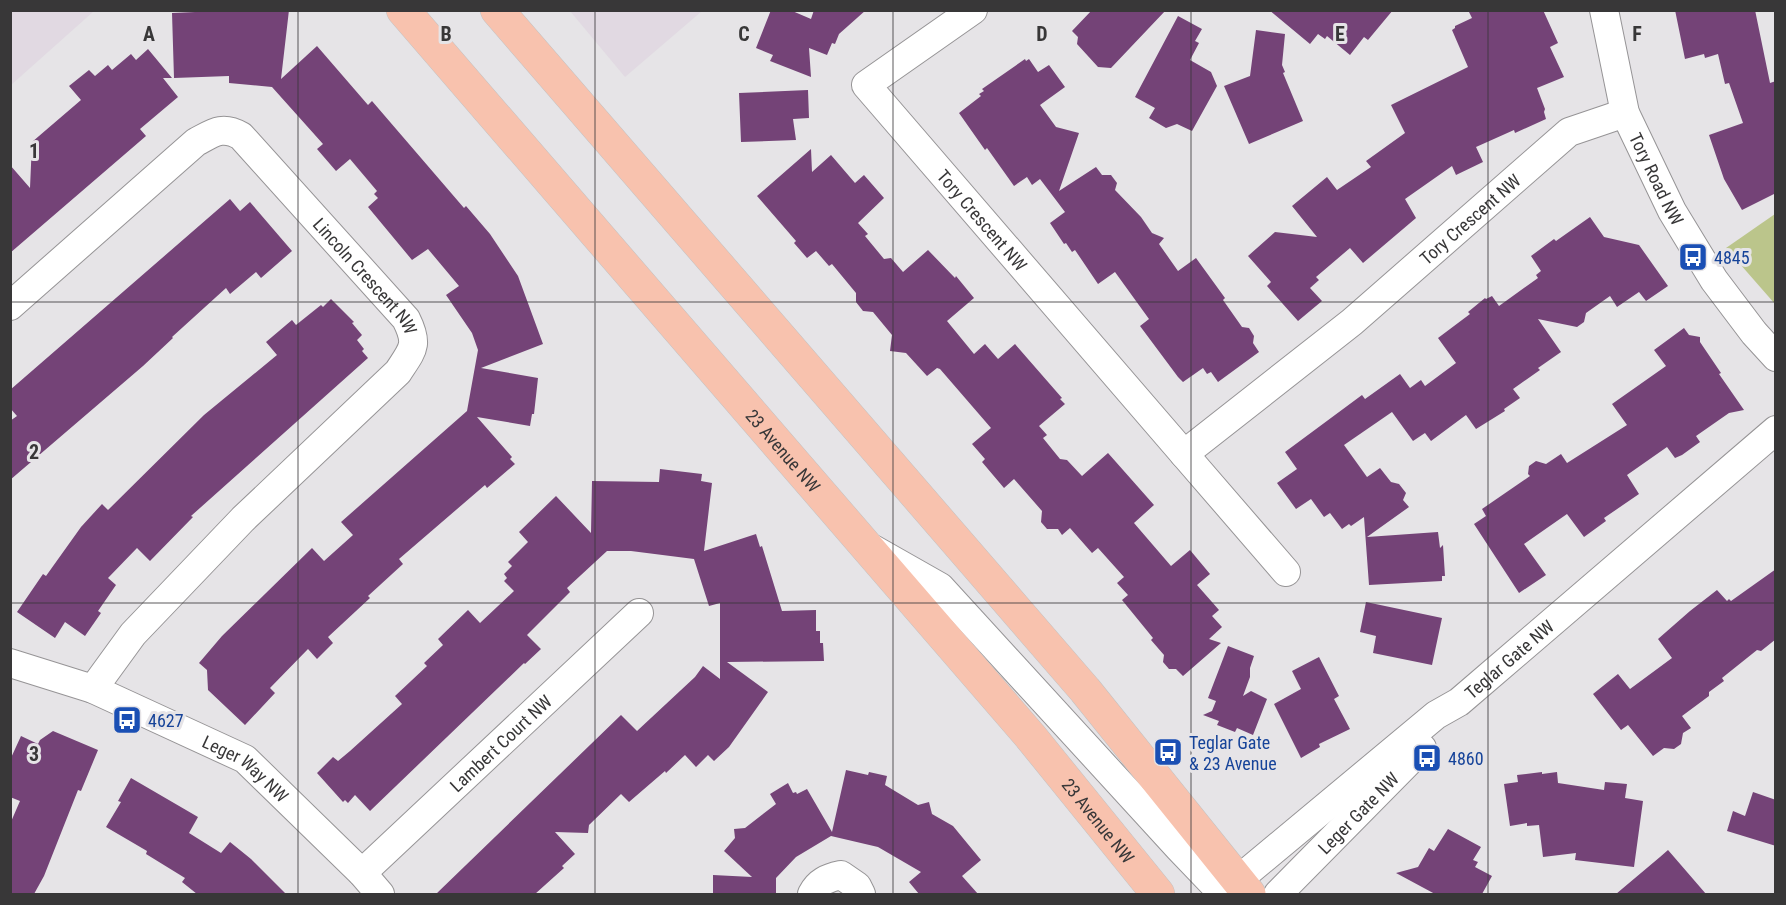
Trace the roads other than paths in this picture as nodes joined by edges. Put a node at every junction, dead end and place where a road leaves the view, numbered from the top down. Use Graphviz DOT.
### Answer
graph roads {
  1 [pos="403,10"];
  2 [pos="497,10"];
  3 [pos="973,10"];
  4 [pos="1604,10"];
  5 [pos="1625,113"];
  6 [pos="10,306"];
  7 [pos="1776,357"];
  8 [pos="1776,430"];
  9 [pos="1184,454"];
  10 [pos="868,547"];
  11 [pos="1286,572"];
  12 [pos="639,613"];
  13 [pos="10,663"];
  14 [pos="93,689"];
  15 [pos="1459,702"];
  16 [pos="371,884"];
  17 [pos="1230,891"];
  18 [pos="812,894"];
  19 [pos="861,894"];
  20 [pos="1158,894"];
  21 [pos="1278,894"];
  1 -- 10 [label="main road, 23 Avenue NW"];
  2 -- 17 [label="main road"];
  3 -- 9 [label="street, Tory Crescent NW"];
  4 -- 5 [label="street, Tory Road NW"];
  5 -- 7 [label="street, Tory Road NW"];
  5 -- 9 [label="street, Tory Crescent NW"];
  6 -- 14 [label="street, Lincoln Crescent NW"];
  8 -- 15 [label="street, Teglar Gate NW"];
  9 -- 11 [label="street, Tory Crescent NW"];
  10 -- 17 [label="street"];
  10 -- 20 [label="main road, 23 Avenue NW"];
  12 -- 16 [label="street, Lambert Court NW"];
  13 -- 14 [label="street, Leger Way NW"];
  14 -- 16 [label="street, Leger Way NW"];
  15 -- 17 [label="street, Teglar Gate NW"];
  15 -- 21 [label="street, Leger Gate NW"];
  18 -- 19 [label="street"];
}
